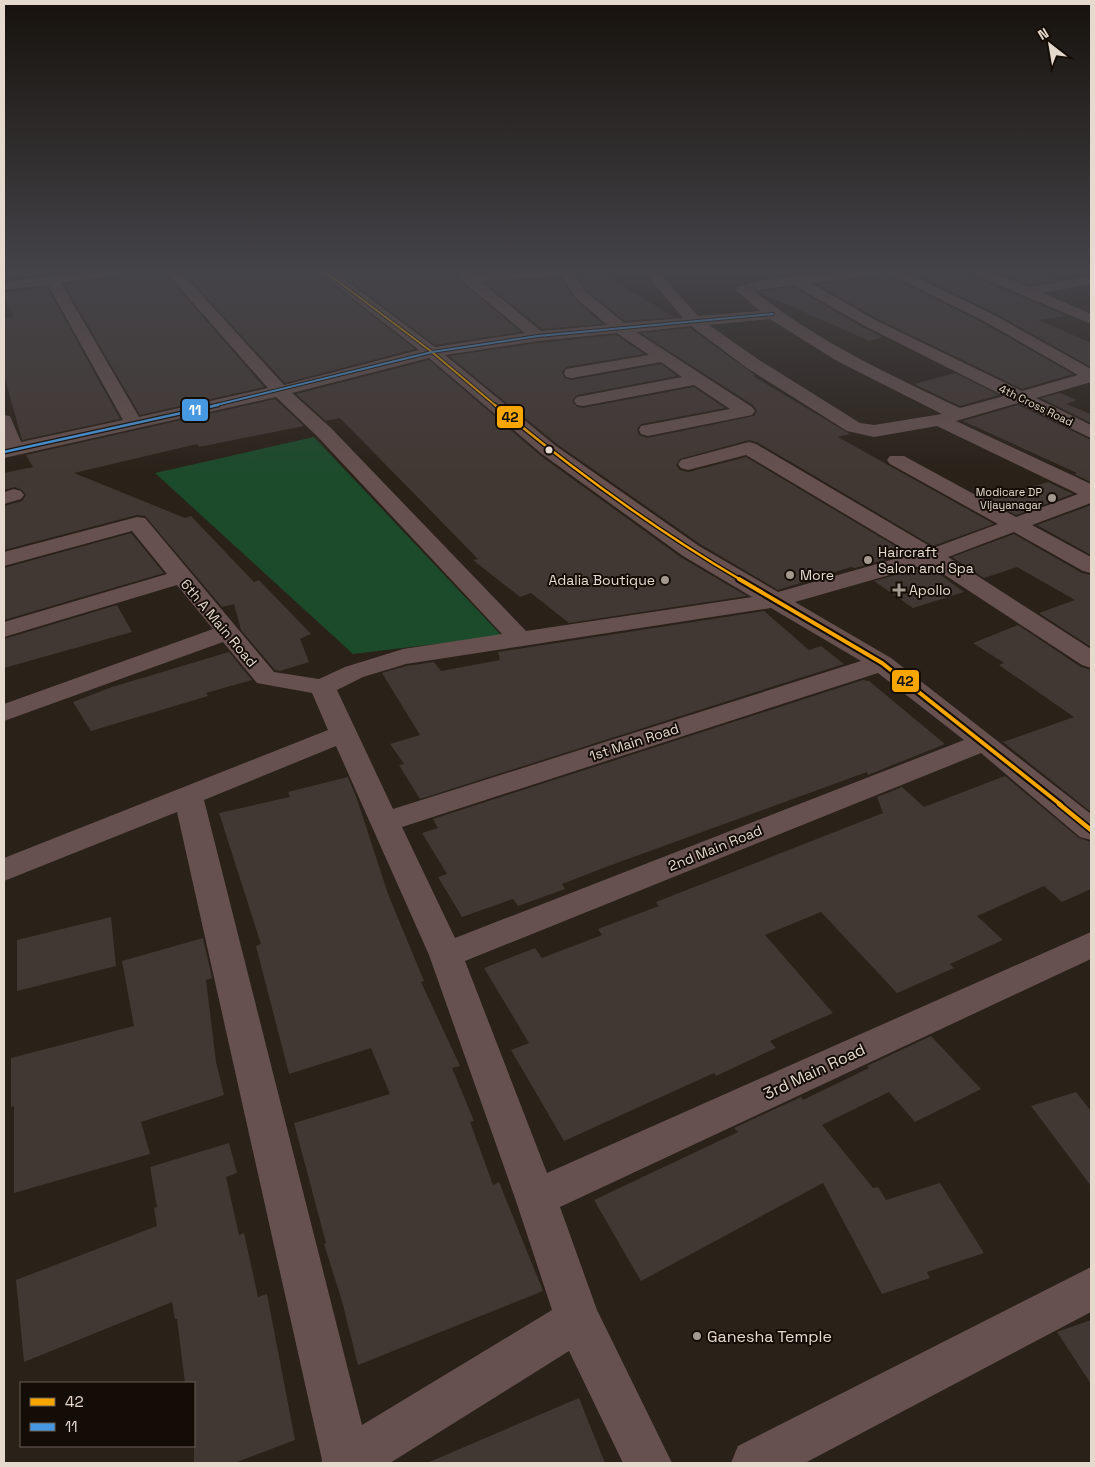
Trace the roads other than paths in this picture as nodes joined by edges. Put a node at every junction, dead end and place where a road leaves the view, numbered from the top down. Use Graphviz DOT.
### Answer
graph roads {
  1 [pos="86,338"];
  2 [pos="233,338"];
  3 [pos="414,338"];
  4 [pos="522,338"];
  5 [pos="636,338"];
  6 [pos="718,338"];
  7 [pos="812,338"];
  8 [pos="900,338"];
  9 [pos="1024,338"];
  10 [pos="432,352"];
  11 [pos="664,357"];
  12 [pos="572,373"];
  13 [pos="1091,377"];
  14 [pos="697,380"];
  15 [pos="280,391"];
  16 [pos="1018,396"];
  17 [pos="583,401"];
  18 [pos="948,417"];
  19 [pos="4,420"];
  20 [pos="134,423"];
  21 [pos="648,430"];
  22 [pos="1091,432"];
  23 [pos="9,450"];
  24 [pos="897,460"];
  25 [pos="688,464"];
  26 [pos="1091,492"];
  27 [pos="1091,496"];
  28 [pos="1016,525"];
  29 [pos="931,556"];
  30 [pos="4,559"];
  31 [pos="1091,566"];
  32 [pos="180,576"];
  33 [pos="777,600"];
  34 [pos="4,630"];
  35 [pos="229,632"];
  36 [pos="520,639"];
  37 [pos="1091,660"];
  38 [pos="882,663"];
  39 [pos="322,687"];
  40 [pos="4,713"];
  41 [pos="344,734"];
  42 [pos="984,742"];
  43 [pos="188,796"];
  44 [pos="386,822"];
  45 [pos="1091,830"];
  46 [pos="4,870"];
  47 [pos="1091,945"];
  48 [pos="446,955"];
  49 [pos="536,1198"];
  50 [pos="1091,1288"];
  51 [pos="578,1320"];
  52 [pos="346,1463"];
  53 [pos="648,1463"];
  54 [pos="754,1463"];
  1 -- 20 [label="street"];
  2 -- 15 [label="street"];
  3 -- 10 [label="street"];
  4 -- 10 [label="street"];
  5 -- 11 [label="street"];
  6 -- 18 [label="street"];
  7 -- 18 [label="street"];
  8 -- 16 [label="street, 4th Cross Road"];
  9 -- 13 [label="street"];
  10 -- 15 [label="street"];
  10 -- 33 [label="street"];
  11 -- 12 [label="street"];
  11 -- 14 [label="street"];
  13 -- 16 [label="street"];
  14 -- 17 [label="street"];
  14 -- 21 [label="street"];
  15 -- 20 [label="street"];
  15 -- 36 [label="street"];
  16 -- 18 [label="street"];
  16 -- 22 [label="street, 4th Cross Road"];
  18 -- 26 [label="street"];
  19 -- 23 [label="street"];
  20 -- 23 [label="street"];
  24 -- 28 [label="street"];
  25 -- 29 [label="street"];
  27 -- 28 [label="street"];
  28 -- 29 [label="street"];
  28 -- 31 [label="street"];
  29 -- 33 [label="street"];
  29 -- 37 [label="street"];
  30 -- 32 [label="street, 6th A Main Road"];
  32 -- 34 [label="street"];
  32 -- 35 [label="street, 6th A Main Road"];
  33 -- 36 [label="street"];
  33 -- 38 [label="street"];
  35 -- 39 [label="street, 6th A Main Road"];
  35 -- 40 [label="street"];
  36 -- 39 [label="street"];
  38 -- 42 [label="street"];
  38 -- 44 [label="street, 1st Main Road"];
  39 -- 41 [label="street"];
  41 -- 43 [label="street"];
  41 -- 44 [label="street"];
  42 -- 45 [label="street"];
  42 -- 48 [label="street, 2nd Main Road"];
  43 -- 46 [label="street"];
  43 -- 52 [label="street"];
  44 -- 48 [label="street"];
  47 -- 49 [label="street, 3rd Main Road"];
  48 -- 49 [label="street"];
  49 -- 51 [label="street"];
  50 -- 54 [label="street"];
  51 -- 52 [label="street"];
  51 -- 53 [label="street"];
}
